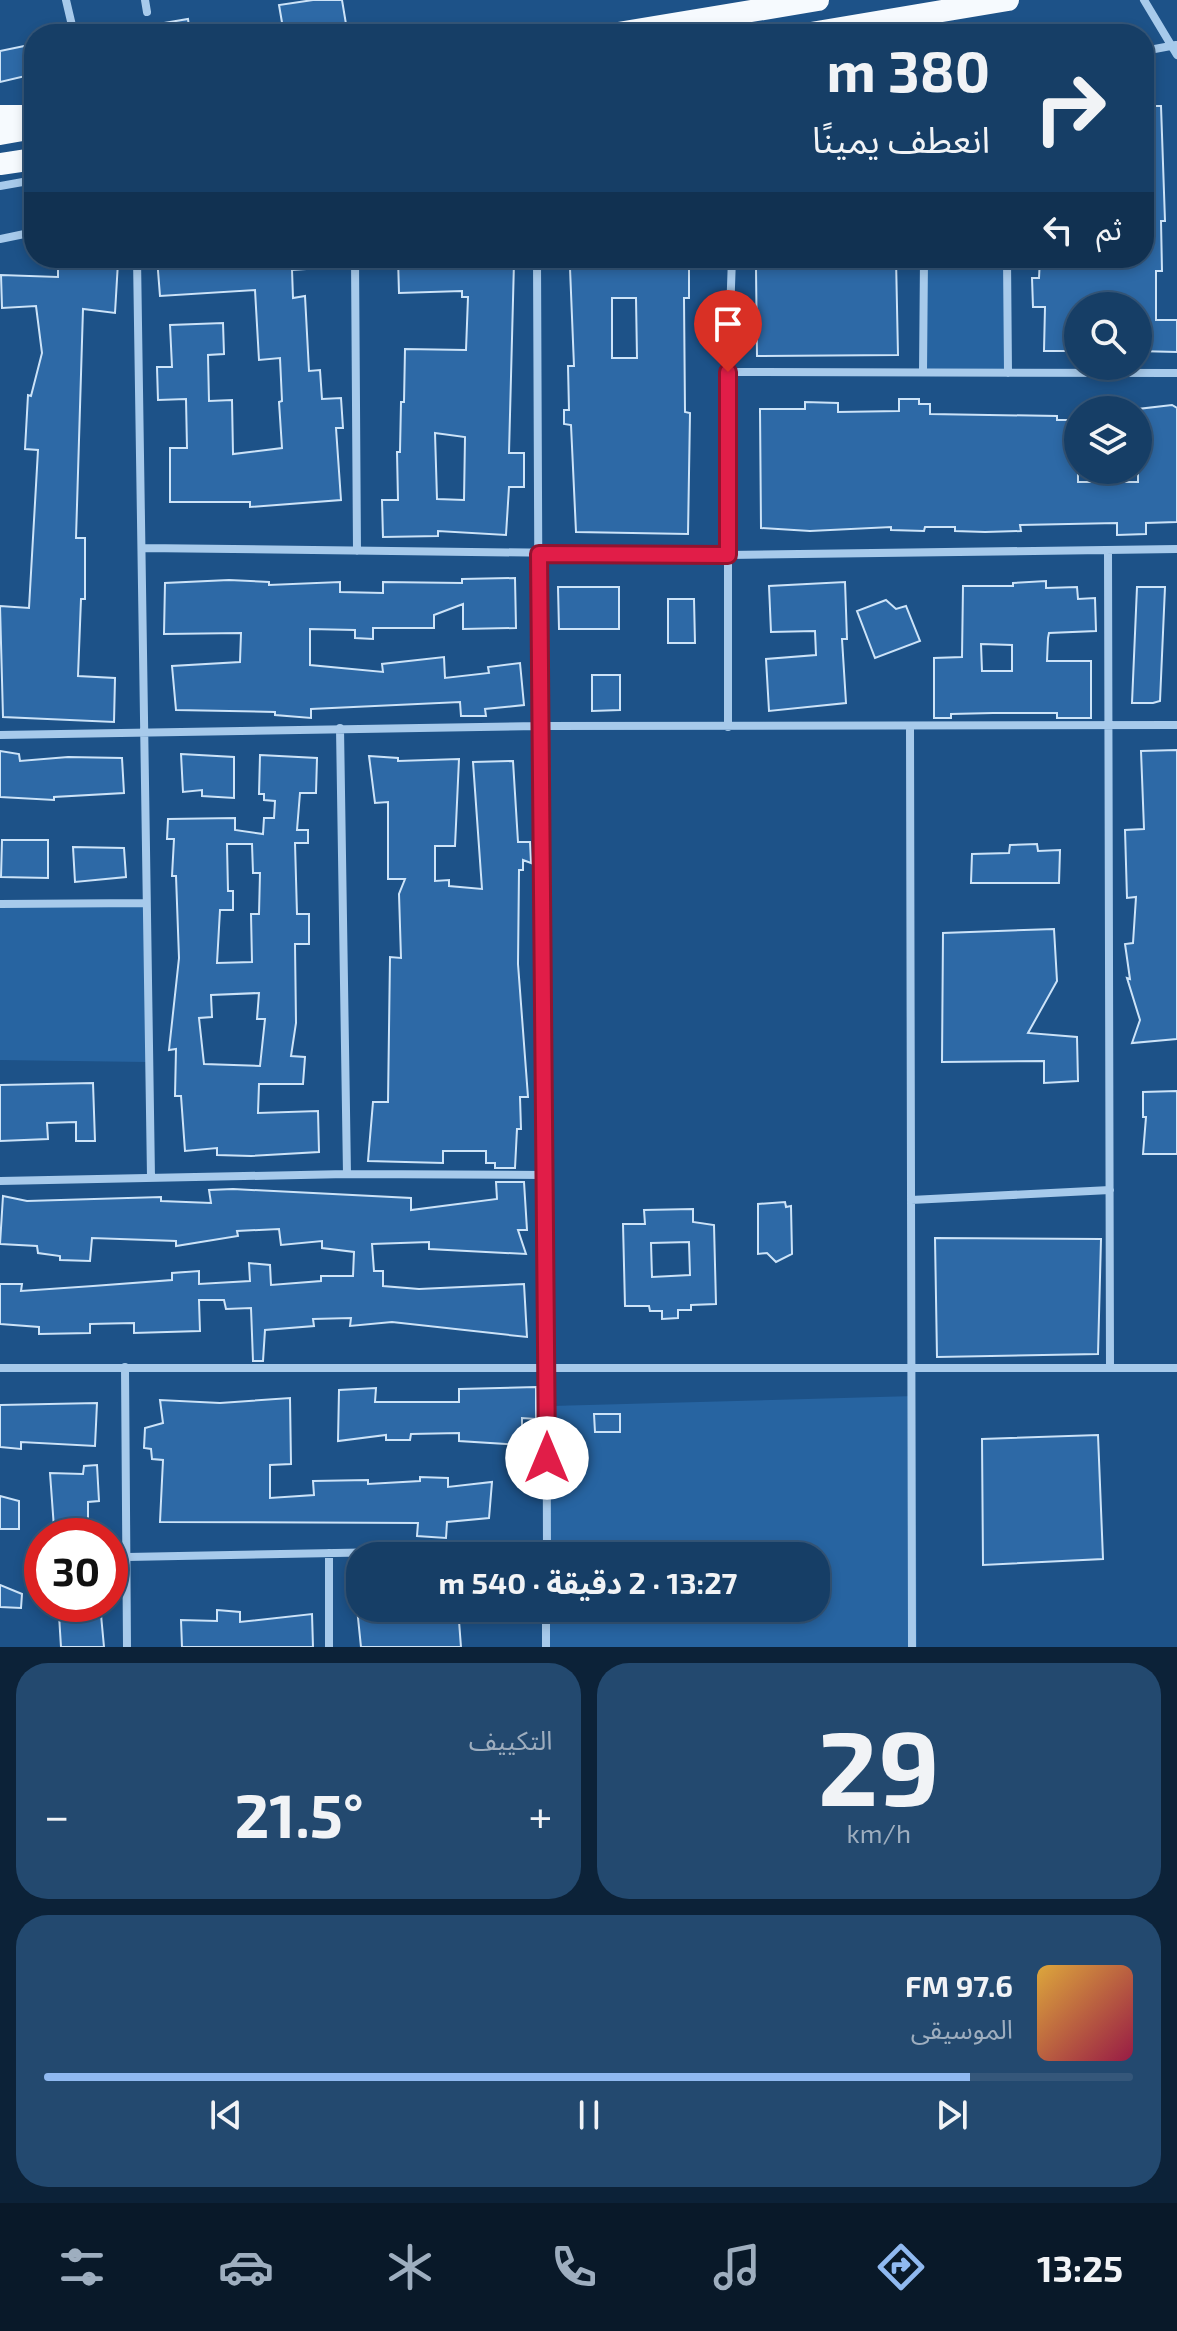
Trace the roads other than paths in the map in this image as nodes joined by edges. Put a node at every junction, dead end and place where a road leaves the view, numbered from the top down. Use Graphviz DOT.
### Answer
graph roads {
  1 [pos="66,0"];
  2 [pos="145,0"];
  3 [pos="818,0"];
  4 [pos="1008,0"];
  5 [pos="1144,0"];
  6 [pos="147,12"];
  7 [pos="72,24"];
  8 [pos="673,24"];
  9 [pos="884,24"];
  10 [pos="1174,46"];
  11 [pos="1154,49"];
  12 [pos="1177,55"];
  13 [pos="0,116"];
  14 [pos="24,116"];
  15 [pos="24,130"];
  16 [pos="0,134"];
  17 [pos="24,160"];
  18 [pos="0,164"];
  19 [pos="24,182"];
  20 [pos="0,186"];
  21 [pos="24,234"];
  22 [pos="0,239"];
  23 [pos="137,268"];
  24 [pos="355,268"];
  25 [pos="537,268"];
  26 [pos="732,268"];
  27 [pos="924,268"];
  28 [pos="1007,268"];
  29 [pos="728,372"];
  30 [pos="923,372"];
  31 [pos="1008,373"];
  32 [pos="1177,373"];
  33 [pos="142,548"];
  34 [pos="1177,549"];
  35 [pos="357,551"];
  36 [pos="1108,552"];
  37 [pos="539,554"];
  38 [pos="728,555"];
  39 [pos="1177,725"];
  40 [pos="539,726"];
  41 [pos="1108,726"];
  42 [pos="728,727"];
  43 [pos="340,728"];
  44 [pos="910,728"];
  45 [pos="142,730"];
  46 [pos="0,735"];
  47 [pos="146,903"];
  48 [pos="0,904"];
  49 [pos="347,1174"];
  50 [pos="546,1175"];
  51 [pos="151,1177"];
  52 [pos="0,1181"];
  53 [pos="1110,1190"];
  54 [pos="911,1200"];
  55 [pos="125,1367"];
  56 [pos="547,1367"];
  57 [pos="0,1368"];
  58 [pos="1110,1368"];
  59 [pos="1177,1368"];
  60 [pos="911,1370"];
  61 [pos="127,1518"];
  62 [pos="547,1542"];
  63 [pos="329,1553"];
  64 [pos="346,1553"];
  65 [pos="128,1557"];
  66 [pos="127,1622"];
  67 [pos="546,1622"];
  68 [pos="127,1647"];
  69 [pos="329,1647"];
  70 [pos="546,1647"];
  71 [pos="912,1647"];
  1 -- 7 [label="street"];
  2 -- 6 [label="street"];
  3 -- 8 [label="highway"];
  4 -- 9 [label="highway"];
  5 -- 10 [label="street"];
  10 -- 11 [label="street"];
  10 -- 12 [label="street"];
  13 -- 14 [label="highway"];
  15 -- 16 [label="highway"];
  17 -- 18 [label="highway"];
  19 -- 20 [label="street"];
  21 -- 22 [label="street"];
  23 -- 33 [label="street"];
  24 -- 35 [label="street"];
  25 -- 37 [label="street"];
  26 -- 29 [label="street"];
  27 -- 30 [label="street"];
  28 -- 31 [label="street"];
  29 -- 30 [label="street"];
  29 -- 38 [label="street"];
  30 -- 31 [label="street"];
  31 -- 32 [label="street"];
  33 -- 35 [label="street"];
  33 -- 45 [label="street"];
  34 -- 36 [label="street"];
  35 -- 37 [label="street"];
  36 -- 38 [label="street"];
  36 -- 41 [label="street"];
  37 -- 38 [label="street"];
  37 -- 40 [label="street"];
  38 -- 42 [label="street"];
  39 -- 41 [label="street"];
  40 -- 42 [label="street"];
  40 -- 43 [label="street"];
  40 -- 50 [label="street"];
  41 -- 44 [label="street"];
  41 -- 53 [label="street"];
  42 -- 44 [label="street"];
  43 -- 45 [label="street"];
  43 -- 49 [label="street"];
  44 -- 54 [label="street"];
  45 -- 46 [label="street"];
  45 -- 47 [label="street"];
  47 -- 48 [label="street"];
  47 -- 51 [label="street"];
  49 -- 50 [label="street"];
  49 -- 51 [label="street"];
  50 -- 56 [label="street"];
  51 -- 52 [label="street"];
  53 -- 54 [label="street"];
  53 -- 58 [label="street"];
  54 -- 60 [label="street"];
  55 -- 56 [label="street"];
  55 -- 57 [label="street"];
  55 -- 61 [label="street"];
  56 -- 60 [label="street"];
  56 -- 62 [label="street"];
  58 -- 59 [label="street"];
  58 -- 60 [label="street"];
  60 -- 71 [label="street"];
  63 -- 64 [label="street"];
  63 -- 65 [label="street"];
  63 -- 69 [label="street"];
  66 -- 68 [label="street"];
  67 -- 70 [label="street"];
}
